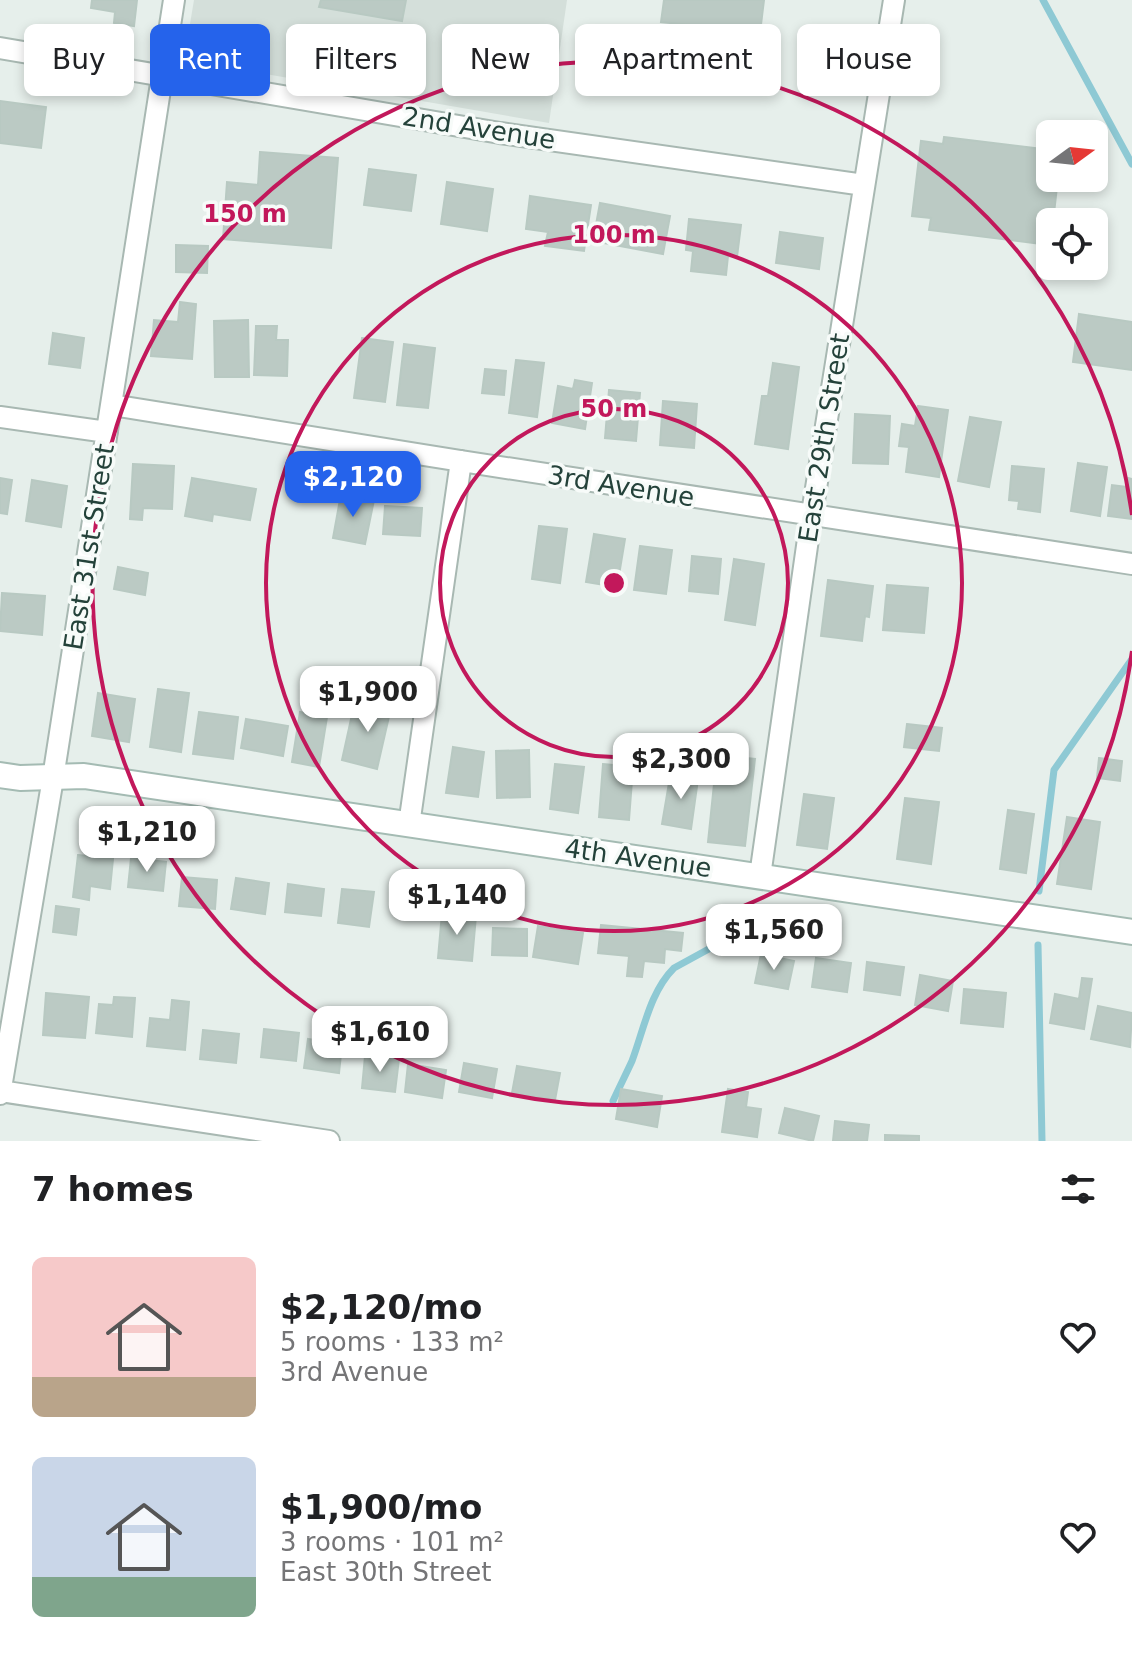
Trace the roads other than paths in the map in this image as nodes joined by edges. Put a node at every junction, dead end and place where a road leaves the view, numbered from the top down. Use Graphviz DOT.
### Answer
graph roads {
  1 [pos="174,0"];
  2 [pos="894,0"];
  3 [pos="170,24"];
  4 [pos="0,48"];
  5 [pos="150,73"];
  6 [pos="270,93"];
  7 [pos="160,96"];
  8 [pos="864,185"];
  9 [pos="112,405"];
  10 [pos="0,417"];
  11 [pos="107,432"];
  12 [pos="461,461"];
  13 [pos="811,516"];
  14 [pos="1132,564"];
  15 [pos="0,775"];
  16 [pos="53,778"];
  17 [pos="409,825"];
  18 [pos="760,876"];
  19 [pos="1132,932"];
  20 [pos="0,1092"];
  21 [pos="329,1141"];
  1 -- 3 [label="street, East 31st Street"];
  2 -- 8 [label="street, East 29th Street"];
  4 -- 5 [label="street, 2nd Avenue"];
  6 -- 8 [label="street, 2nd Avenue"];
  7 -- 9 [label="street, East 31st Street"];
  8 -- 13 [label="street, East 29th Street"];
  9 -- 11 [label="street, East 31st Street"];
  9 -- 12 [label="street, 3rd Avenue"];
  10 -- 11 [label="street"];
  11 -- 16 [label="street, East 31st Street"];
  12 -- 13 [label="street, 3rd Avenue"];
  12 -- 17 [label="street"];
  13 -- 14 [label="street, 3rd Avenue"];
  13 -- 18 [label="street, East 29th Street"];
  15 -- 16 [label="main road, 4th Avenue"];
  16 -- 17 [label="main road, 4th Avenue"];
  16 -- 20 [label="street, East 31st Street"];
  17 -- 18 [label="main road, 4th Avenue"];
  18 -- 19 [label="main road, 4th Avenue"];
  20 -- 21 [label="street"];
}
